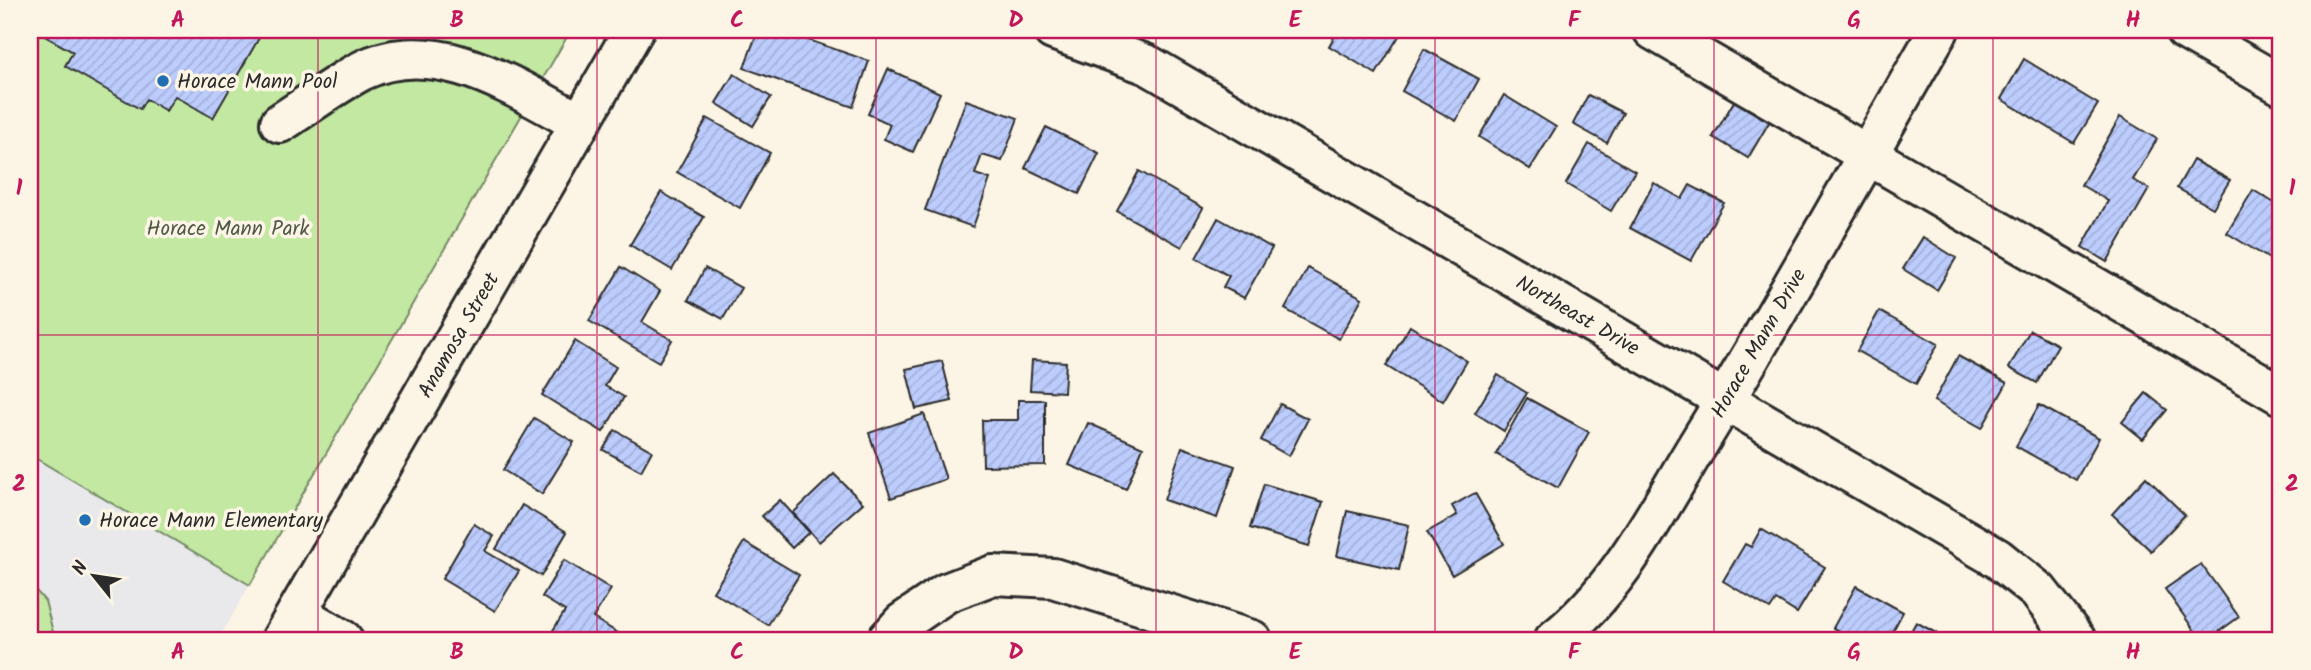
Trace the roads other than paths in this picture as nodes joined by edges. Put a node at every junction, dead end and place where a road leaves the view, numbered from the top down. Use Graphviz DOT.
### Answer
graph roads {
  1 [pos="634,30"];
  2 [pos="1053,30"];
  3 [pos="1653,30"];
  4 [pos="1939,30"];
  5 [pos="2185,30"];
  6 [pos="2281,85"];
  7 [pos="280,122"];
  8 [pos="580,123"];
  9 [pos="1867,154"];
  10 [pos="2281,395"];
  11 [pos="1726,400"];
  12 [pos="289,627"];
  13 [pos="343,640"];
  14 [pos="887,640"];
  15 [pos="1252,640"];
  16 [pos="1554,640"];
  17 [pos="2076,640"];
  1 -- 8 [label="street, Anamosa Street"];
  2 -- 11 [label="street, Northeast Drive"];
  3 -- 9 [label="street"];
  4 -- 9 [label="street, Horace Mann Drive"];
  5 -- 6 [label="street"];
  7 -- 8 [label="street"];
  8 -- 12 [label="street, Anamosa Street"];
  9 -- 10 [label="street"];
  9 -- 11 [label="street, Horace Mann Drive"];
  11 -- 16 [label="street, Horace Mann Drive"];
  11 -- 17 [label="street, Northeast Drive"];
  12 -- 13 [label="street"];
  14 -- 15 [label="street"];
}
